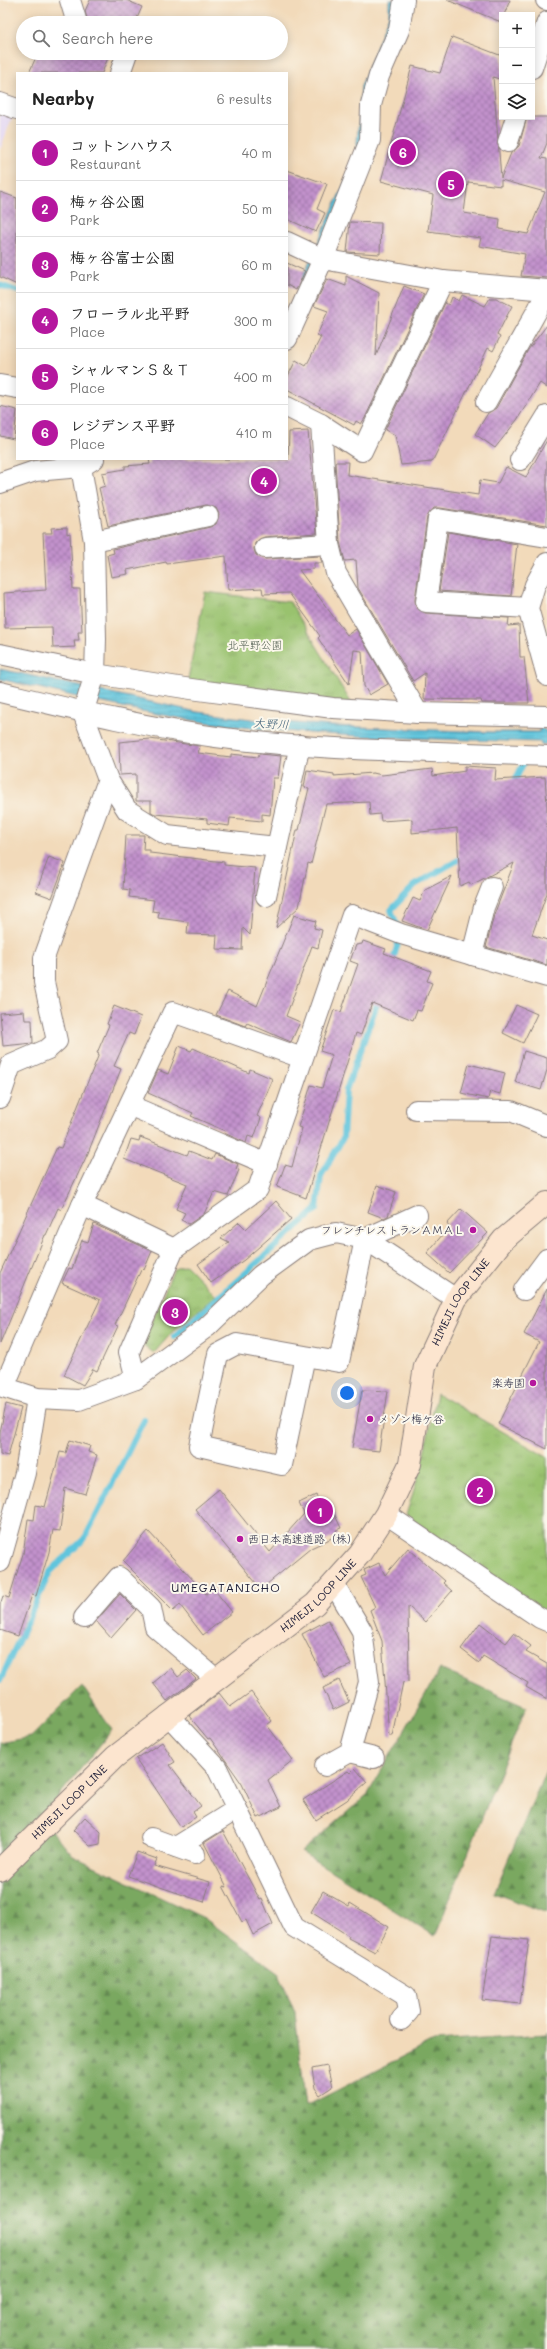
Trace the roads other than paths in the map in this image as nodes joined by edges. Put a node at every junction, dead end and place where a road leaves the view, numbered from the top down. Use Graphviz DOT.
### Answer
graph roads {
  1 [pos="70,0"];
  2 [pos="404,0"];
  3 [pos="76,16"];
  4 [pos="547,22"];
  5 [pos="535,59"];
  6 [pos="125,60"];
  7 [pos="120,72"];
  8 [pos="0,103"];
  9 [pos="16,109"];
  10 [pos="515,120"];
  11 [pos="508,142"];
  12 [pos="288,242"];
  13 [pos="323,259"];
  14 [pos="443,281"];
  15 [pos="547,291"];
  16 [pos="288,337"];
  17 [pos="0,385"];
  18 [pos="16,388"];
  19 [pos="486,402"];
  20 [pos="288,408"];
  21 [pos="547,416"];
  22 [pos="321,424"];
  23 [pos="520,460"];
  24 [pos="88,463"];
  25 [pos="0,484"];
  26 [pos="208,516"];
  27 [pos="547,537"];
  28 [pos="94,541"];
  29 [pos="329,544"];
  30 [pos="265,548"];
  31 [pos="547,563"];
  32 [pos="528,608"];
  33 [pos="0,654"];
  34 [pos="95,674"];
  35 [pos="547,676"];
  36 [pos="0,692"];
  37 [pos="83,713"];
  38 [pos="418,714"];
  39 [pos="547,716"];
  40 [pos="300,745"];
  41 [pos="547,756"];
  42 [pos="108,780"];
  43 [pos="277,847"];
  44 [pos="492,887"];
  45 [pos="266,896"];
  46 [pos="472,955"];
  47 [pos="547,977"];
  48 [pos="302,1058"];
  49 [pos="0,1098"];
  50 [pos="131,1106"];
  51 [pos="416,1110"];
  52 [pos="547,1126"];
  53 [pos="267,1164"];
  54 [pos="547,1203"];
  55 [pos="82,1204"];
  56 [pos="417,1215"];
  57 [pos="364,1239"];
  58 [pos="174,1249"];
  59 [pos="547,1259"];
  60 [pos="524,1290"];
  61 [pos="456,1299"];
  62 [pos="305,1356"];
  63 [pos="136,1379"];
  64 [pos="2,1386"];
  65 [pos="37,1398"];
  66 [pos="386,1514"];
  67 [pos="0,1562"];
  68 [pos="334,1584"];
  69 [pos="84,1618"];
  70 [pos="547,1621"];
  71 [pos="216,1679"];
  72 [pos="168,1715"];
  73 [pos="350,1752"];
  74 [pos="374,1758"];
  75 [pos="325,1766"];
  76 [pos="237,1809"];
  77 [pos="151,1838"];
  78 [pos="176,1847"];
  79 [pos="195,1854"];
  80 [pos="0,1870"];
  81 [pos="401,2020"];
  1 -- 3 [label="street"];
  2 -- 13 [label="street"];
  4 -- 5 [label="street"];
  6 -- 7 [label="street"];
  8 -- 9 [label="street"];
  10 -- 11 [label="street"];
  12 -- 13 [label="street"];
  13 -- 14 [label="street"];
  13 -- 16 [label="street"];
  14 -- 15 [label="street"];
  14 -- 22 [label="street"];
  15 -- 19 [label="street"];
  17 -- 18 [label="street"];
  20 -- 22 [label="street"];
  21 -- 23 [label="street"];
  22 -- 29 [label="street"];
  24 -- 25 [label="street"];
  24 -- 28 [label="street"];
  26 -- 28 [label="street"];
  27 -- 32 [label="street"];
  28 -- 34 [label="street"];
  29 -- 30 [label="street"];
  29 -- 38 [label="street"];
  31 -- 32 [label="street"];
  32 -- 35 [label="street"];
  33 -- 34 [label="street"];
  34 -- 37 [label="street"];
  34 -- 38 [label="street"];
  36 -- 37 [label="street"];
  37 -- 40 [label="street"];
  37 -- 42 [label="street"];
  38 -- 39 [label="street"];
  40 -- 41 [label="street"];
  40 -- 43 [label="street"];
  42 -- 43 [label="street"];
  42 -- 49 [label="street"];
  43 -- 45 [label="street"];
  44 -- 46 [label="street"];
  46 -- 47 [label="street"];
  46 -- 48 [label="street"];
  48 -- 50 [label="street"];
  48 -- 53 [label="street"];
  50 -- 53 [label="street"];
  50 -- 55 [label="street"];
  51 -- 52 [label="street"];
  53 -- 58 [label="street"];
  54 -- 61 [label="main road, HIMEJI LOOP LINE"];
  55 -- 58 [label="street"];
  55 -- 64 [label="street"];
  56 -- 57 [label="street"];
  57 -- 61 [label="street"];
  57 -- 62 [label="street"];
  57 -- 63 [label="street"];
  58 -- 63 [label="street"];
  59 -- 60 [label="street"];
  61 -- 66 [label="main road, HIMEJI LOOP LINE"];
  63 -- 65 [label="street"];
  64 -- 65 [label="street"];
  65 -- 67 [label="street"];
  66 -- 68 [label="main road, HIMEJI LOOP LINE"];
  66 -- 70 [label="street"];
  68 -- 71 [label="main road, HIMEJI LOOP LINE"];
  68 -- 73 [label="street"];
  69 -- 71 [label="street"];
  71 -- 72 [label="main road, HIMEJI LOOP LINE"];
  72 -- 76 [label="street"];
  72 -- 80 [label="main road, HIMEJI LOOP LINE"];
  73 -- 74 [label="street"];
  73 -- 75 [label="street"];
  76 -- 78 [label="street"];
  76 -- 81 [label="street"];
  77 -- 78 [label="street"];
  78 -- 79 [label="street"];
}
